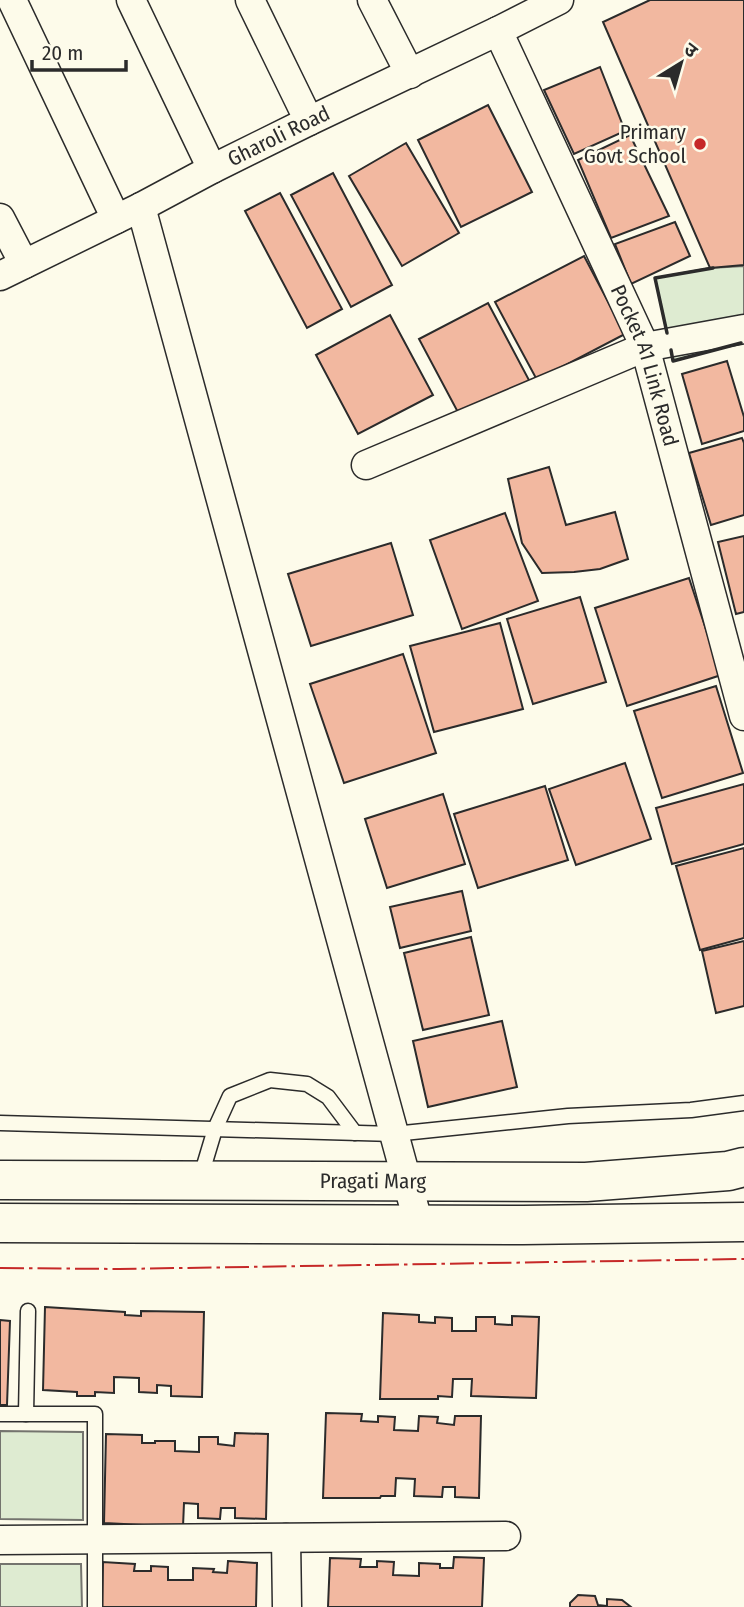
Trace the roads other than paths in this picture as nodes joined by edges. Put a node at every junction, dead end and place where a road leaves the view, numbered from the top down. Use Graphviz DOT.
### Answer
graph roads {
  1 [pos="12,0"];
  2 [pos="131,0"];
  3 [pos="250,0"];
  4 [pos="372,0"];
  5 [pos="541,4"];
  6 [pos="498,31"];
  7 [pos="410,74"];
  8 [pos="309,121"];
  9 [pos="212,169"];
  10 [pos="129,213"];
  11 [pos="0,218"];
  12 [pos="12,270"];
  13 [pos="744,329"];
  14 [pos="645,347"];
  15 [pos="366,465"];
  16 [pos="744,716"];
  17 [pos="744,1102"];
  18 [pos="0,1123"];
  19 [pos="215,1129"];
  20 [pos="355,1133"];
  21 [pos="394,1134"];
  22 [pos="744,1167"];
  23 [pos="0,1180"];
  24 [pos="200,1181"];
  25 [pos="407,1181"];
  26 [pos="744,1222"];
  27 [pos="0,1223"];
  28 [pos="419,1225"];
  29 [pos="28,1311"];
  30 [pos="0,1414"];
  31 [pos="26,1414"];
  32 [pos="506,1536"];
  33 [pos="286,1538"];
  34 [pos="96,1539"];
  35 [pos="0,1540"];
  36 [pos="95,1607"];
  37 [pos="287,1607"];
  1 -- 10 [label="street"];
  2 -- 9 [label="street"];
  3 -- 8 [label="street"];
  4 -- 7 [label="street"];
  5 -- 6 [label="street, Gharoli Road"];
  6 -- 7 [label="street, Gharoli Road"];
  6 -- 14 [label="street, Pocket A1 Link Road"];
  7 -- 8 [label="street, Gharoli Road"];
  8 -- 9 [label="street, Gharoli Road"];
  9 -- 10 [label="street, Gharoli Road"];
  10 -- 12 [label="street, Gharoli Road"];
  10 -- 21 [label="street"];
  11 -- 12 [label="street"];
  13 -- 14 [label="street"];
  14 -- 15 [label="street"];
  14 -- 16 [label="street, Pocket A1 Link Road"];
  17 -- 21 [label="lane"];
  18 -- 19 [label="lane"];
  19 -- 20 [label="lane"];
  19 -- 20 [label="lane"];
  19 -- 24 [label="lane"];
  20 -- 21 [label="lane"];
  21 -- 25 [label="street"];
  22 -- 25 [label="main road, Pragati Marg"];
  23 -- 24 [label="main road, Pragati Marg"];
  24 -- 25 [label="main road, Pragati Marg"];
  25 -- 28 [label="street"];
  26 -- 28 [label="main road, Pragati Marg"];
  27 -- 28 [label="main road, Pragati Marg"];
  29 -- 31 [label="lane"];
  30 -- 31 [label="lane"];
  31 -- 34 [label="lane"];
  32 -- 33 [label="street"];
  33 -- 34 [label="street"];
  33 -- 37 [label="street"];
  34 -- 35 [label="street"];
  34 -- 36 [label="lane"];
}
